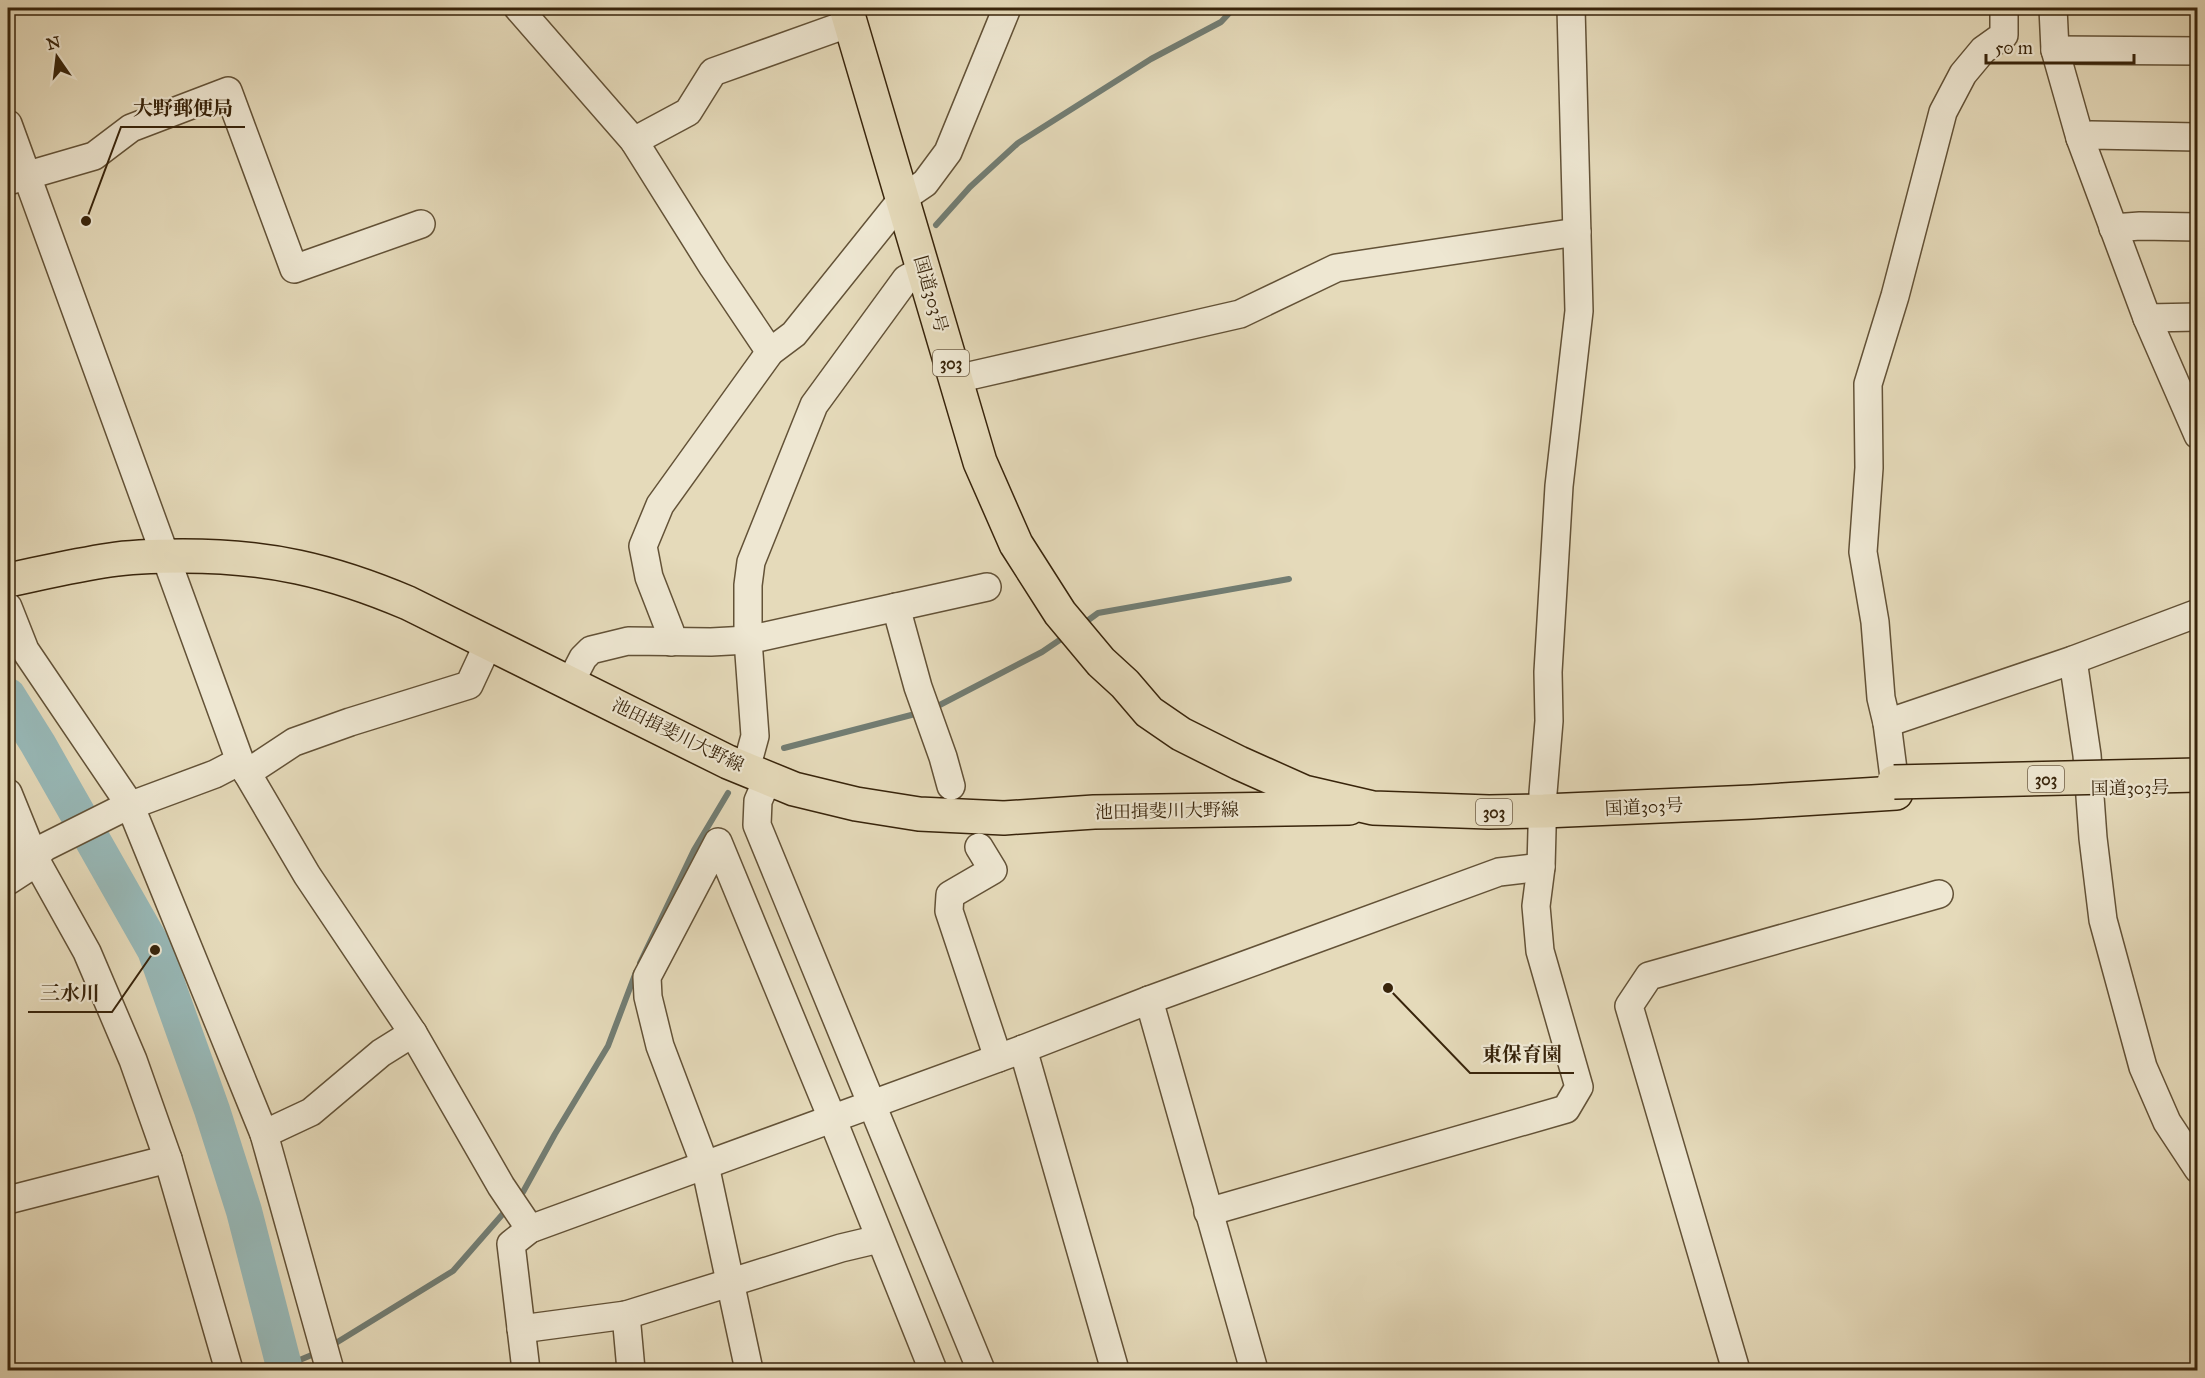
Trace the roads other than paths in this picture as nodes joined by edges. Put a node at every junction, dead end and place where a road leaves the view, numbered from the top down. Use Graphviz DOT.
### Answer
graph roads {
  1 [pos="518,8"];
  2 [pos="1007,8"];
  3 [pos="1571,8"];
  4 [pos="2004,8"];
  5 [pos="2053,8"];
  6 [pos="848,15"];
  7 [pos="2055,50"];
  8 [pos="2198,51"];
  9 [pos="8,124"];
  10 [pos="2198,136"];
  11 [pos="2080,138"];
  12 [pos="634,141"];
  13 [pos="17,179"];
  14 [pos="903,198"];
  15 [pos="421,224"];
  16 [pos="2198,227"];
  17 [pos="2113,228"];
  18 [pos="1577,232"];
  19 [pos="924,269"];
  20 [pos="2198,317"];
  21 [pos="2147,318"];
  22 [pos="770,352"];
  23 [pos="956,379"];
  24 [pos="2191,404"];
  25 [pos="2198,435"];
  26 [pos="166,556"];
  27 [pos="8,580"];
  28 [pos="987,586"];
  29 [pos="8,607"];
  30 [pos="896,608"];
  31 [pos="2198,613"];
  32 [pos="748,640"];
  33 [pos="489,642"];
  34 [pos="671,642"];
  35 [pos="2073,660"];
  36 [pos="570,683"];
  37 [pos="1125,684"];
  38 [pos="1887,723"];
  39 [pos="244,767"];
  40 [pos="757,773"];
  41 [pos="2198,775"];
  42 [pos="951,786"];
  43 [pos="1895,788"];
  44 [pos="2198,788"];
  45 [pos="8,793"];
  46 [pos="1543,802"];
  47 [pos="125,807"];
  48 [pos="1373,808"];
  49 [pos="979,847"];
  50 [pos="40,852"];
  51 [pos="8,853"];
  52 [pos="1541,867"];
  53 [pos="8,881"];
  54 [pos="1939,894"];
  55 [pos="1149,1000"];
  56 [pos="413,1033"];
  57 [pos="1011,1054"];
  58 [pos="872,1104"];
  59 [pos="832,1118"];
  60 [pos="264,1134"];
  61 [pos="168,1159"];
  62 [pos="705,1165"];
  63 [pos="2198,1168"];
  64 [pos="8,1200"];
  65 [pos="1208,1212"];
  66 [pos="525,1222"];
  67 [pos="879,1239"];
  68 [pos="730,1284"];
  69 [pos="626,1315"];
  70 [pos="521,1329"];
  71 [pos="326,1358"];
  72 [pos="229,1371"];
  73 [pos="526,1371"];
  74 [pos="632,1371"];
  75 [pos="749,1371"];
  76 [pos="933,1371"];
  77 [pos="981,1371"];
  78 [pos="1115,1371"];
  79 [pos="1254,1371"];
  80 [pos="1737,1371"];
  1 -- 12 [label="street"];
  2 -- 14 [label="street"];
  3 -- 18 [label="street"];
  4 -- 38 [label="street"];
  5 -- 7 [label="street"];
  6 -- 12 [label="street"];
  6 -- 14 [label="main road, 国道303号 / 303"];
  7 -- 8 [label="street"];
  7 -- 11 [label="street"];
  9 -- 13 [label="street"];
  10 -- 11 [label="street"];
  11 -- 17 [label="street"];
  12 -- 22 [label="street"];
  13 -- 15 [label="street"];
  13 -- 26 [label="street"];
  14 -- 19 [label="main road, 国道303号 / 303"];
  14 -- 22 [label="street"];
  16 -- 17 [label="street"];
  17 -- 21 [label="street"];
  18 -- 23 [label="street"];
  18 -- 46 [label="street"];
  19 -- 23 [label="main road, 国道303号 / 303"];
  19 -- 32 [label="street"];
  20 -- 21 [label="street"];
  21 -- 24 [label="street"];
  22 -- 34 [label="street"];
  23 -- 37 [label="main road, 国道303号 / 303"];
  24 -- 25 [label="street"];
  26 -- 27 [label="main road, 池田揖斐川大野線"];
  26 -- 33 [label="main road, 池田揖斐川大野線"];
  26 -- 39 [label="street"];
  28 -- 30 [label="street"];
  29 -- 47 [label="street"];
  30 -- 32 [label="street"];
  30 -- 42 [label="street"];
  31 -- 35 [label="street"];
  32 -- 34 [label="street"];
  32 -- 40 [label="street"];
  33 -- 36 [label="main road, 池田揖斐川大野線"];
  33 -- 39 [label="street"];
  34 -- 36 [label="street"];
  35 -- 38 [label="street"];
  35 -- 63 [label="street"];
  36 -- 40 [label="main road, 池田揖斐川大野線"];
  37 -- 46 [label="main road, 国道303号 / 303"];
  37 -- 48 [label="main road, 国道303号 / 303"];
  38 -- 43 [label="street"];
  39 -- 47 [label="street"];
  39 -- 56 [label="street"];
  40 -- 48 [label="main road, 池田揖斐川大野線"];
  40 -- 58 [label="street"];
  41 -- 43 [label="main road, 国道303号 / 303, bridge"];
  43 -- 44 [label="main road, 国道303号 / 303"];
  43 -- 46 [label="main road, 国道303号 / 303"];
  45 -- 50 [label="street"];
  46 -- 48 [label="main road, 国道303号 / 303"];
  46 -- 52 [label="street"];
  47 -- 50 [label="street"];
  47 -- 60 [label="street"];
  49 -- 57 [label="street"];
  50 -- 51 [label="street"];
  50 -- 53 [label="street"];
  50 -- 61 [label="street"];
  52 -- 55 [label="street"];
  52 -- 65 [label="street"];
  54 -- 80 [label="street"];
  55 -- 57 [label="street"];
  55 -- 65 [label="street"];
  56 -- 60 [label="street"];
  56 -- 66 [label="street"];
  57 -- 58 [label="street"];
  57 -- 78 [label="street"];
  58 -- 59 [label="street"];
  58 -- 77 [label="street"];
  59 -- 62 [label="street"];
  59 -- 62 [label="street"];
  59 -- 67 [label="street"];
  60 -- 71 [label="street"];
  61 -- 64 [label="street"];
  61 -- 72 [label="street"];
  62 -- 66 [label="street"];
  62 -- 68 [label="street"];
  65 -- 79 [label="street"];
  66 -- 70 [label="street"];
  67 -- 68 [label="street"];
  67 -- 76 [label="street"];
  68 -- 69 [label="street"];
  68 -- 75 [label="street"];
  69 -- 70 [label="street"];
  69 -- 74 [label="street"];
  70 -- 73 [label="street"];
}
